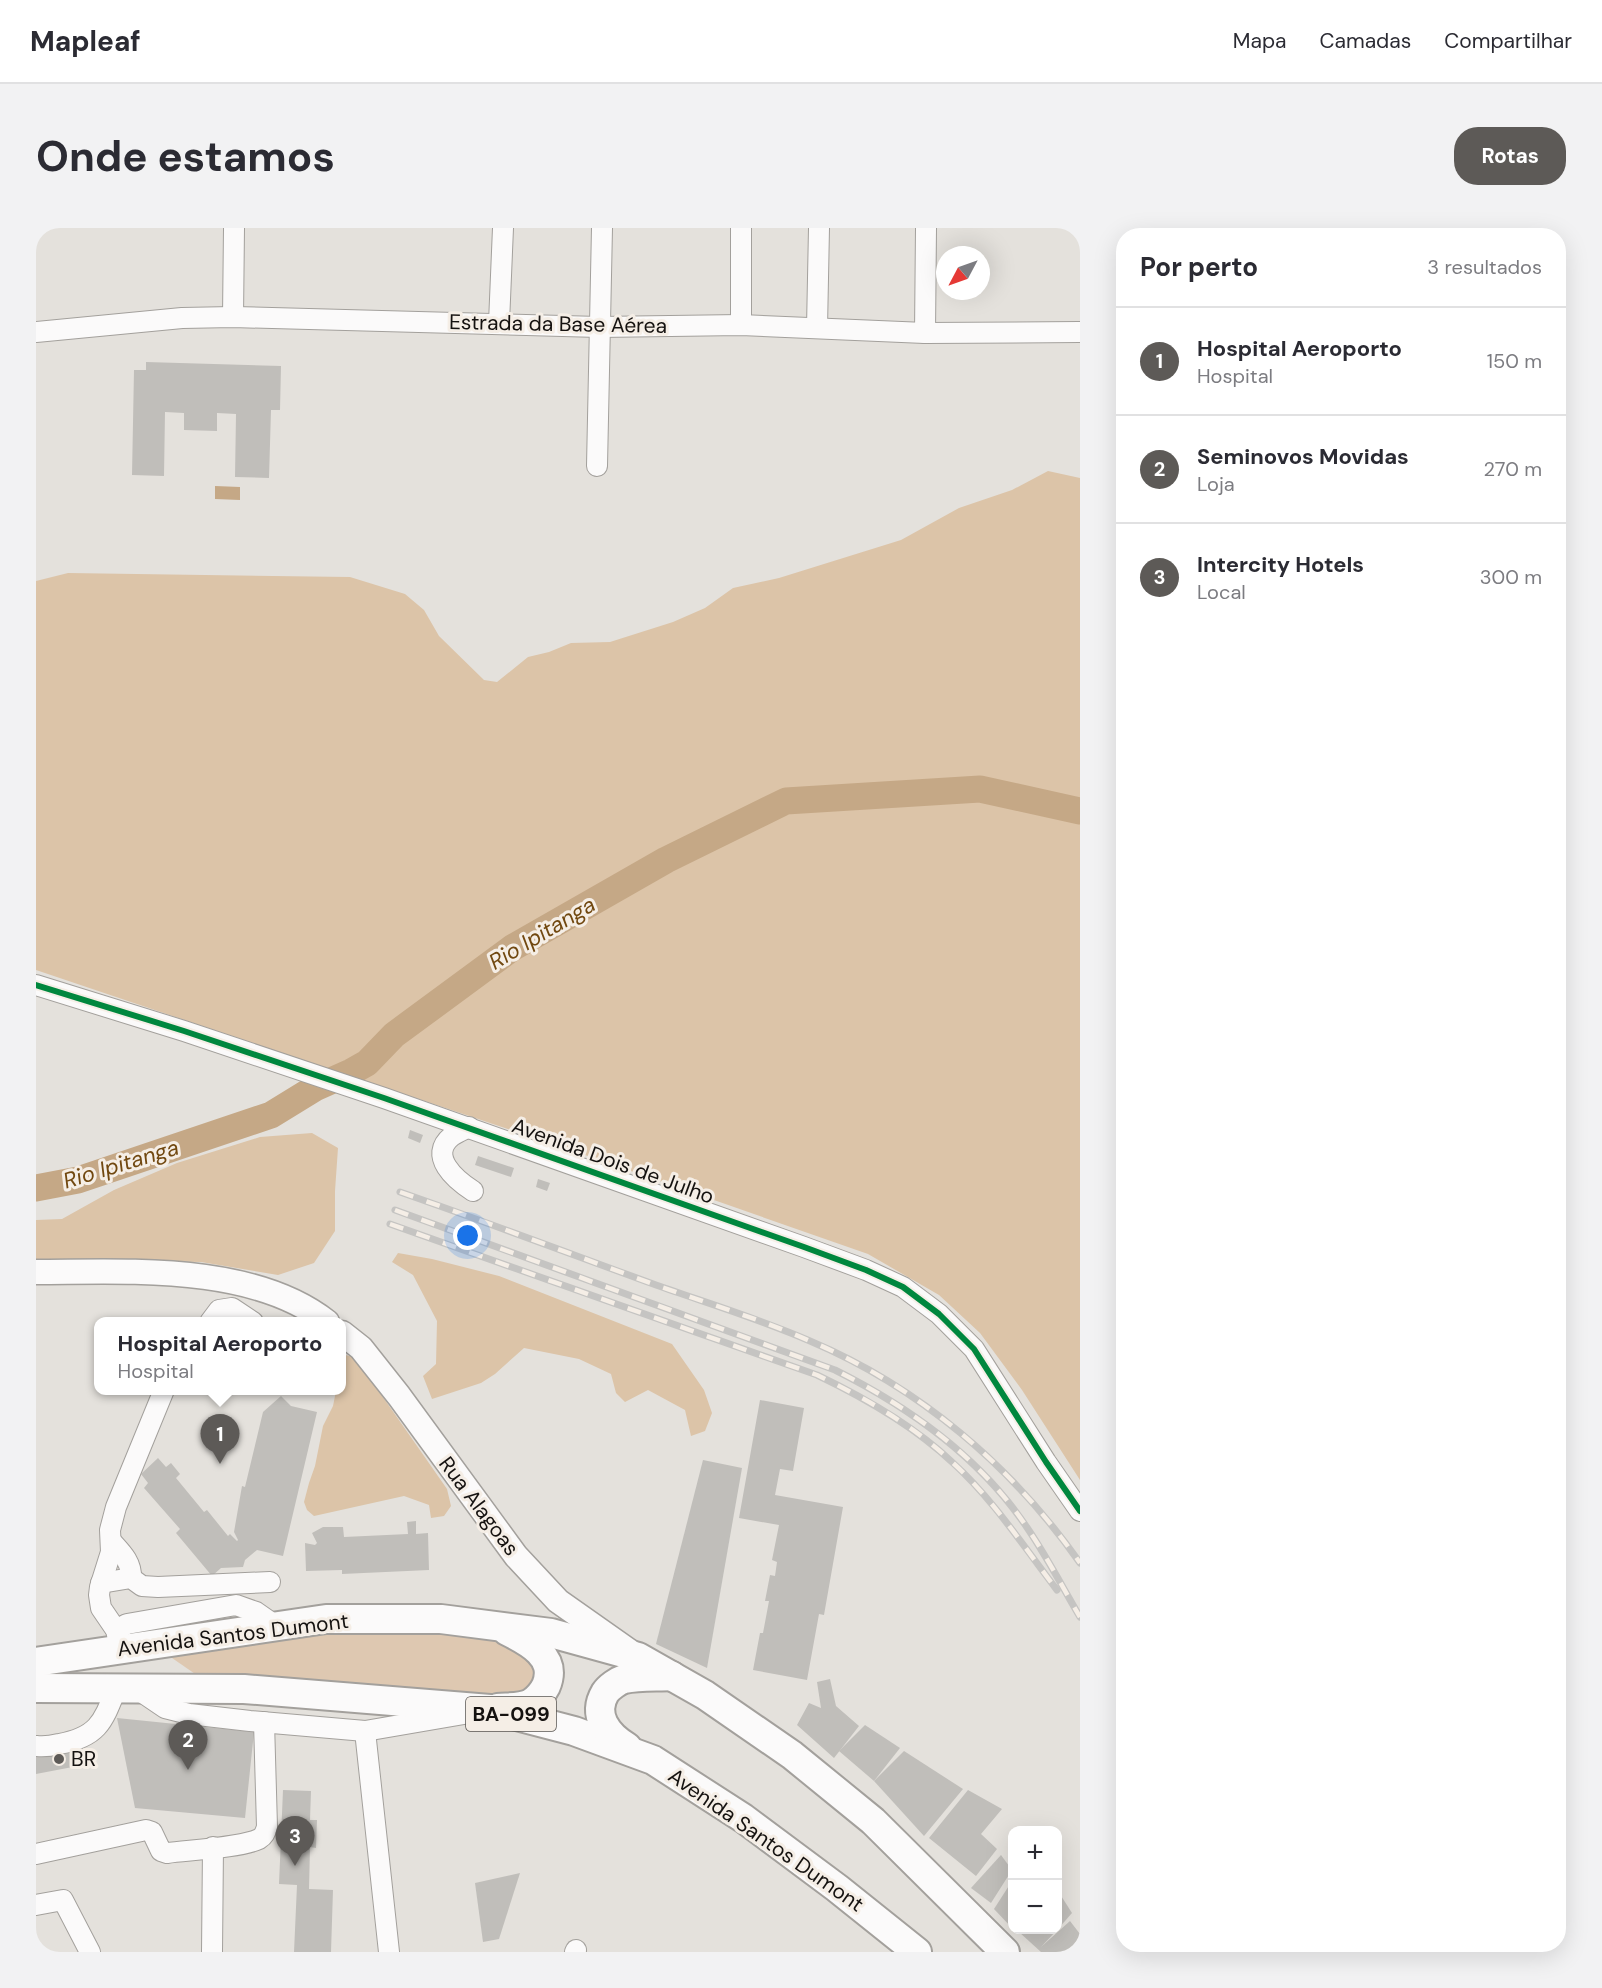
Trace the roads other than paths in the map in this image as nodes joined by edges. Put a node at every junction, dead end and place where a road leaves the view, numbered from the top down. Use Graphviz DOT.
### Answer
graph roads {
  1 [pos="234,228"];
  2 [pos="503,228"];
  3 [pos="602,228"];
  4 [pos="741,228"];
  5 [pos="819,228"];
  6 [pos="926,228"];
  7 [pos="232,317"];
  8 [pos="499,323"];
  9 [pos="741,325"];
  10 [pos="599,327"];
  11 [pos="817,328"];
  12 [pos="36,332"];
  13 [pos="1080,332"];
  14 [pos="925,333"];
  15 [pos="597,466"];
  16 [pos="36,985"];
  17 [pos="469,1127"];
  18 [pos="473,1191"];
  19 [pos="36,1272"];
  20 [pos="214,1317"];
  21 [pos="246,1317"];
  22 [pos="321,1317"];
  23 [pos="346,1336"];
  24 [pos="162,1395"];
  25 [pos="1080,1511"];
  26 [pos="111,1541"];
  27 [pos="131,1578"];
  28 [pos="101,1582"];
  29 [pos="270,1582"];
  30 [pos="495,1626"];
  31 [pos="118,1639"];
  32 [pos="638,1657"];
  33 [pos="36,1662"];
  34 [pos="672,1676"];
  35 [pos="36,1688"];
  36 [pos="127,1689"];
  37 [pos="490,1709"];
  38 [pos="264,1722"];
  39 [pos="365,1731"];
  40 [pos="36,1746"];
  41 [pos="653,1760"];
  42 [pos="213,1847"];
  43 [pos="36,1854"];
  44 [pos="36,1905"];
  45 [pos="90,1952"];
  46 [pos="212,1952"];
  47 [pos="389,1952"];
  48 [pos="916,1952"];
  49 [pos="1005,1952"];
  1 -- 7 [label="street"];
  2 -- 8 [label="street"];
  3 -- 10 [label="street"];
  4 -- 9 [label="street"];
  5 -- 11 [label="street"];
  6 -- 14 [label="street"];
  7 -- 8 [label="street, Estrada da Base Aérea"];
  7 -- 12 [label="street, Estrada da Base Aérea"];
  8 -- 10 [label="street, Estrada da Base Aérea"];
  9 -- 10 [label="street, Estrada da Base Aérea"];
  9 -- 11 [label="street, Estrada da Base Aérea"];
  10 -- 15 [label="street"];
  11 -- 14 [label="street, Estrada da Base Aérea"];
  13 -- 14 [label="street, Estrada da Base Aérea"];
  16 -- 17 [label="street, Avenida Dois de Julho"];
  17 -- 18 [label="street"];
  17 -- 25 [label="street, Avenida Dois de Julho"];
  19 -- 22 [label="main road"];
  20 -- 21 [label="street"];
  23 -- 32 [label="main road, Rua Alagoas"];
  24 -- 26 [label="street"];
  26 -- 27 [label="street"];
  26 -- 28 [label="street"];
  27 -- 28 [label="street"];
  27 -- 29 [label="street"];
  28 -- 31 [label="street"];
  30 -- 31 [label="highway, Avenida Santos Dumont"];
  30 -- 32 [label="highway, Avenida Santos Dumont"];
  30 -- 37 [label="highway"];
  31 -- 33 [label="highway, Avenida Santos Dumont"];
  32 -- 34 [label="highway, Avenida Santos Dumont"];
  34 -- 41 [label="highway"];
  34 -- 49 [label="highway, Avenida Santos Dumont"];
  35 -- 36 [label="highway, Avenida Santos Dumont / BA-099"];
  36 -- 37 [label="highway, Avenida Santos Dumont / BA-099"];
  36 -- 38 [label="street"];
  36 -- 40 [label="street"];
  37 -- 39 [label="street"];
  37 -- 41 [label="highway, Avenida Santos Dumont / BA-099"];
  38 -- 39 [label="street"];
  38 -- 42 [label="street"];
  39 -- 47 [label="street"];
  41 -- 48 [label="highway, Avenida Santos Dumont / BA-099"];
  42 -- 43 [label="street"];
  42 -- 46 [label="street"];
  44 -- 45 [label="street"];
}
